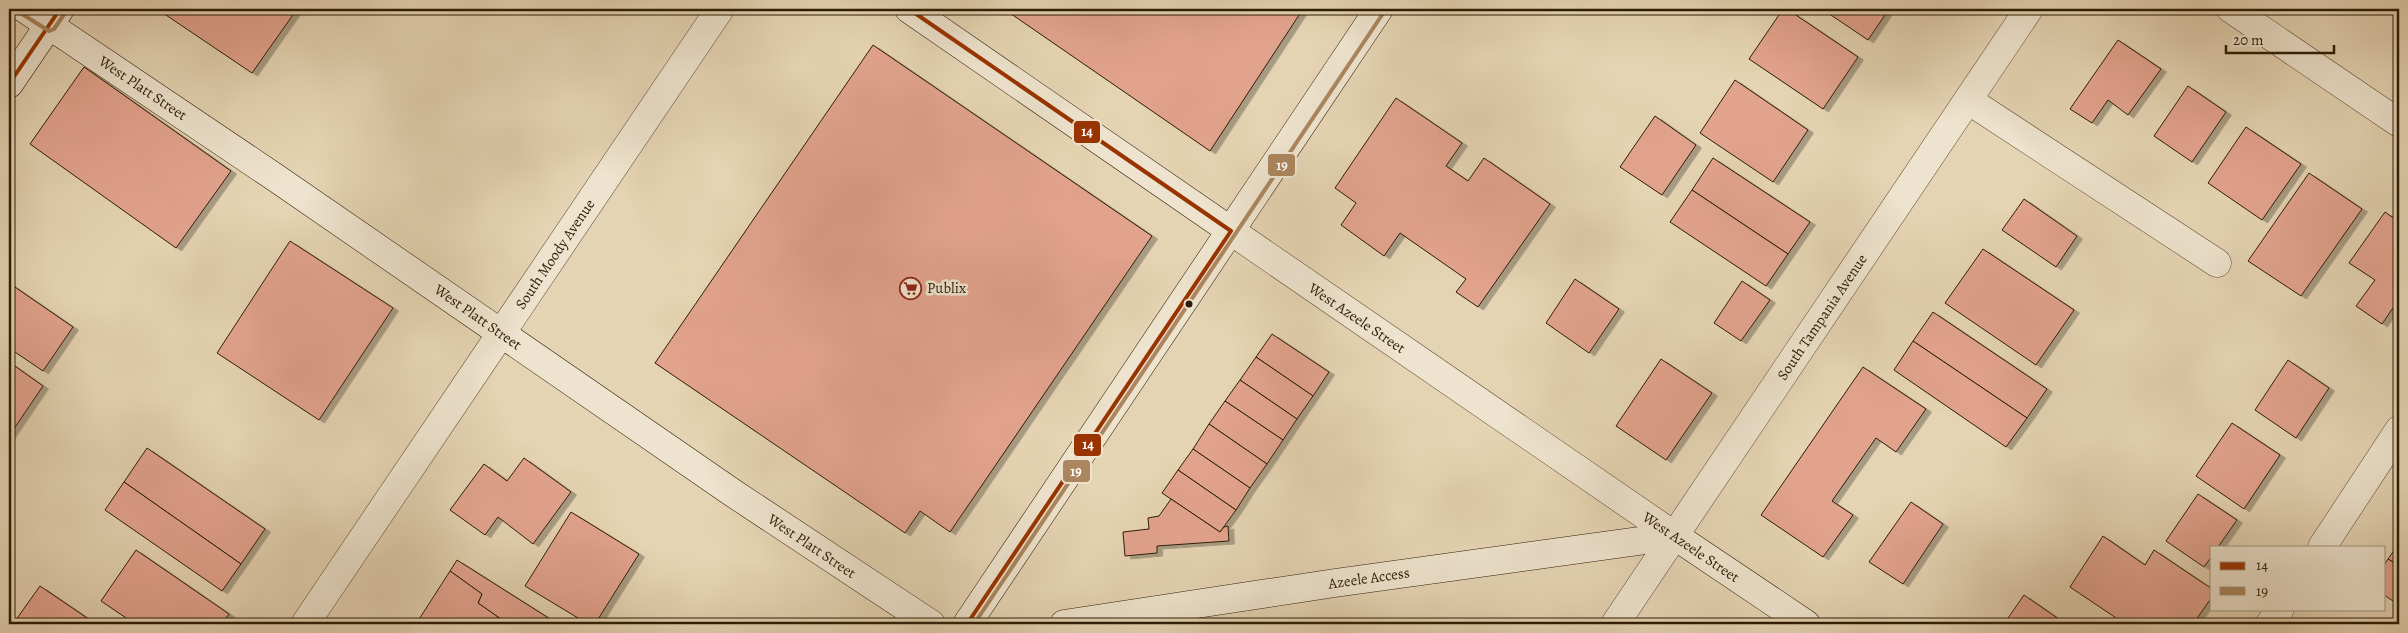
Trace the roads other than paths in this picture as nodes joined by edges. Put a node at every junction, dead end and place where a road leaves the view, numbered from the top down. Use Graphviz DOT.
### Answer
graph roads {
  1 [pos="26,9"];
  2 [pos="720,9"];
  3 [pos="909,9"];
  4 [pos="1379,9"];
  5 [pos="2030,9"];
  6 [pos="2231,9"];
  7 [pos="54,17"];
  8 [pos="9,84"];
  9 [pos="1968,100"];
  10 [pos="2399,123"];
  11 [pos="1231,231"];
  12 [pos="2217,263"];
  13 [pos="501,334"];
  14 [pos="2399,430"];
  15 [pos="1675,536"];
  16 [pos="2323,546"];
  17 [pos="2279,610"];
  18 [pos="305,624"];
  19 [pos="931,624"];
  20 [pos="967,624"];
  21 [pos="1064,624"];
  22 [pos="1615,624"];
  23 [pos="1806,624"];
  24 [pos="2270,624"];
  1 -- 7 [label="street, West Platt Street"];
  2 -- 13 [label="street, South Moody Avenue"];
  3 -- 11 [label="street, West Azeele Street"];
  4 -- 11 [label="street"];
  5 -- 9 [label="street, South Tampania Avenue"];
  6 -- 10 [label="street"];
  7 -- 8 [label="street"];
  7 -- 13 [label="street, West Platt Street"];
  9 -- 12 [label="street"];
  9 -- 15 [label="street, South Tampania Avenue"];
  11 -- 15 [label="street, West Azeele Street"];
  11 -- 20 [label="street"];
  13 -- 18 [label="street, South Moody Avenue"];
  13 -- 19 [label="street, West Platt Street"];
  14 -- 16 [label="street"];
  15 -- 21 [label="street, Azeele Access"];
  15 -- 22 [label="street, South Tampania Avenue"];
  15 -- 23 [label="street, West Azeele Street"];
  17 -- 24 [label="street"];
}
